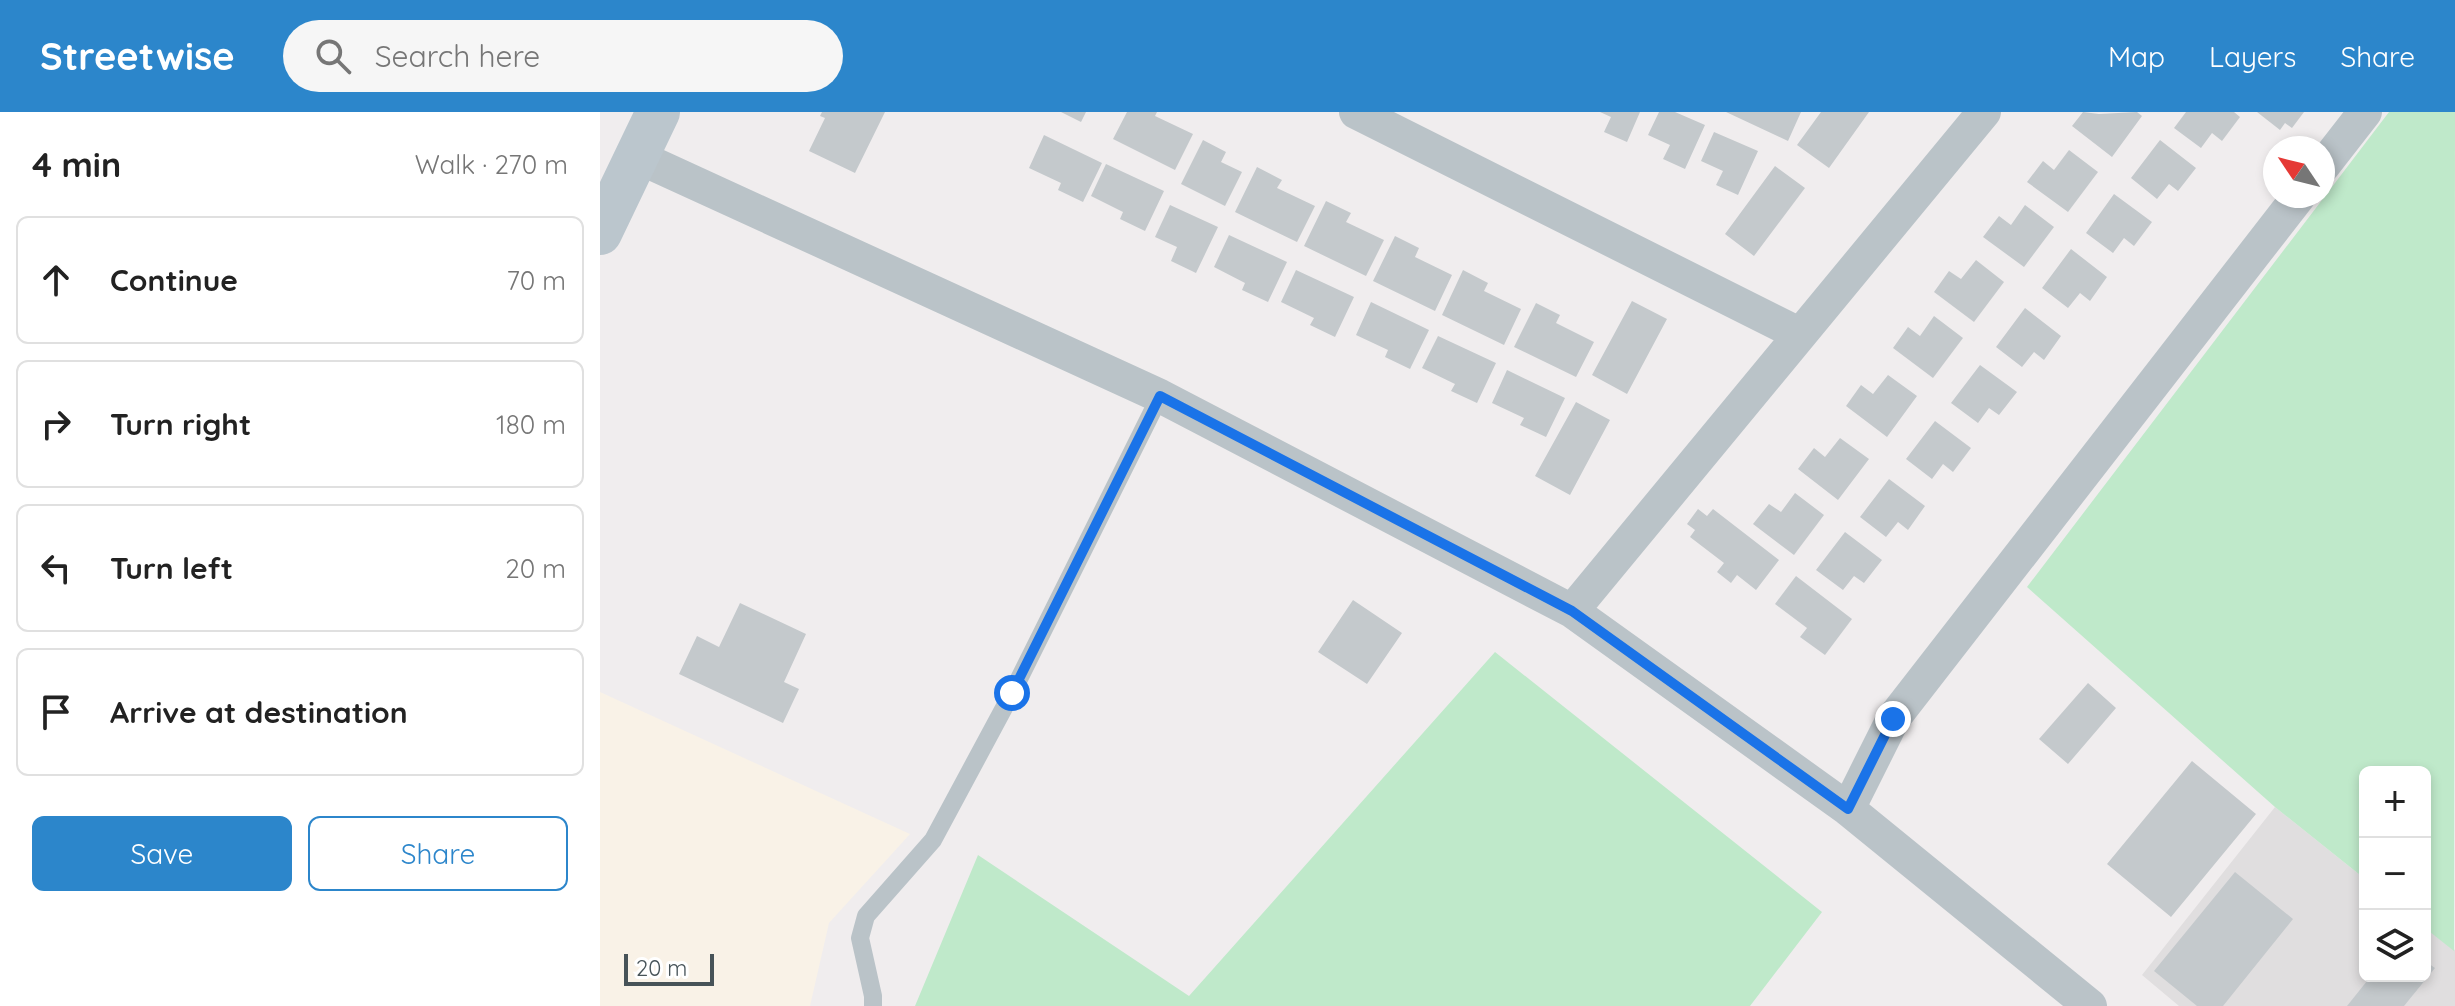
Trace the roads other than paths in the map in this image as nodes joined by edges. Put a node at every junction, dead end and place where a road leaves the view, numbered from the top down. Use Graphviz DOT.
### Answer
graph roads {
  1 [pos="658,112"];
  2 [pos="1356,112"];
  3 [pos="1984,112"];
  4 [pos="2365,112"];
  5 [pos="2335,151"];
  6 [pos="636,156"];
  7 [pos="2290,208"];
  8 [pos="600,233"];
  9 [pos="1799,334"];
  10 [pos="1160,396"];
  11 [pos="1572,611"];
  12 [pos="1848,809"];
  13 [pos="873,1006"];
  14 [pos="2090,1006"];
  1 -- 6 [label="street"];
  2 -- 9 [label="street"];
  3 -- 9 [label="street"];
  4 -- 5 [label="street"];
  6 -- 8 [label="street"];
  6 -- 10 [label="street"];
  7 -- 12 [label="street"];
  9 -- 11 [label="street"];
  10 -- 11 [label="street"];
  10 -- 13 [label="lane"];
  11 -- 12 [label="street"];
  12 -- 14 [label="street"];
}
